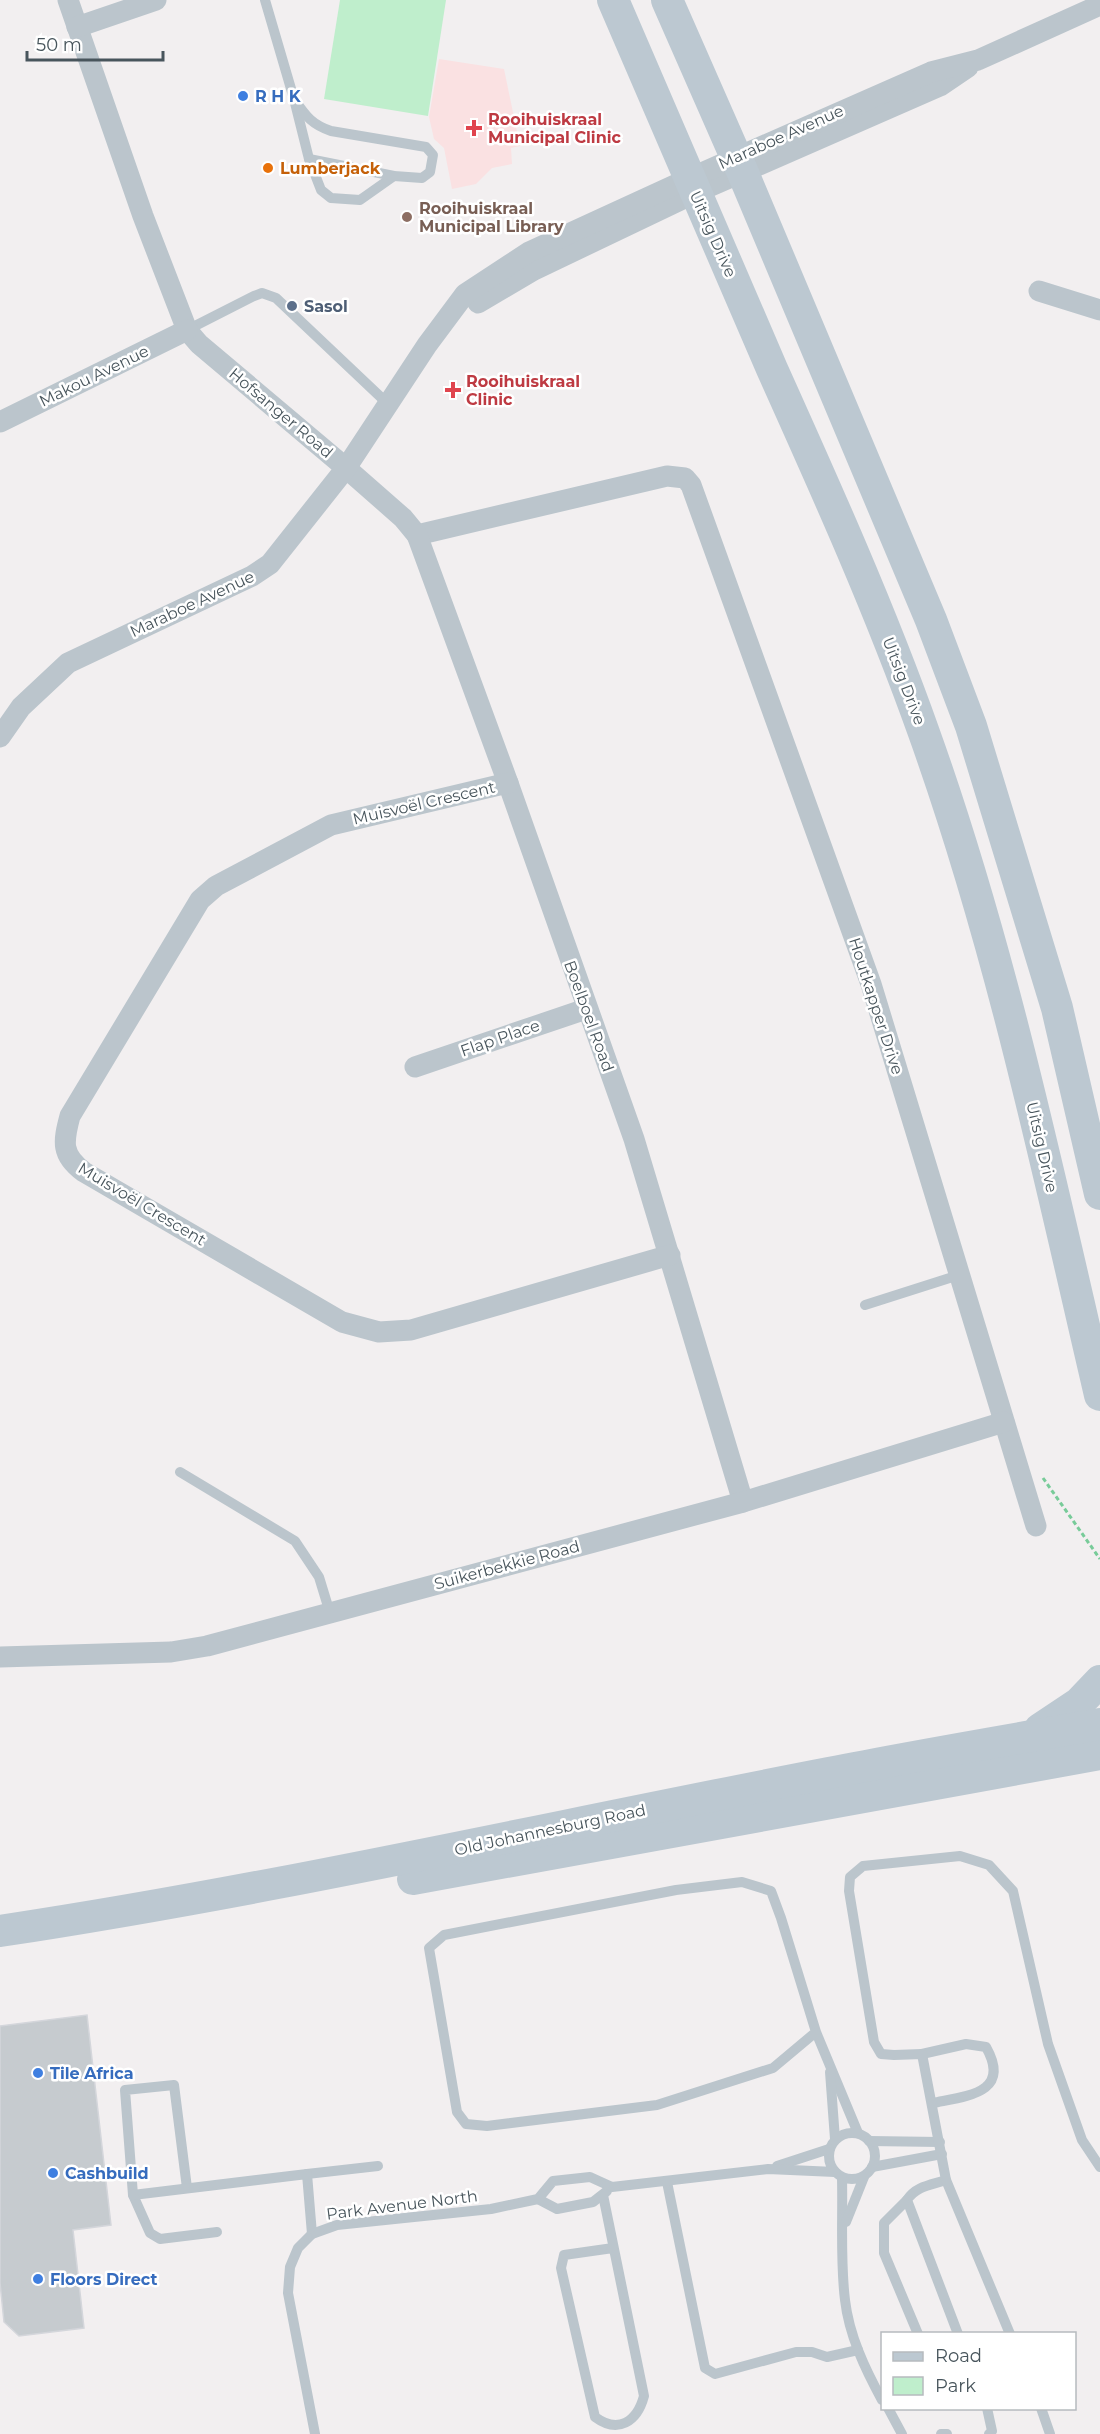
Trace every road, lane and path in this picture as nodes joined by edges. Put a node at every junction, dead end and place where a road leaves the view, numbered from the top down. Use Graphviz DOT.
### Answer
graph roads {
  1 [pos="68,0"];
  2 [pos="156,0"];
  3 [pos="265,0"];
  4 [pos="613,0"];
  5 [pos="667,0"];
  6 [pos="1100,5"];
  7 [pos="77,27"];
  8 [pos="294,99"];
  9 [pos="309,159"];
  10 [pos="740,165"];
  11 [pos="393,176"];
  12 [pos="692,186"];
  13 [pos="1039,291"];
  14 [pos="1100,310"];
  15 [pos="187,330"];
  16 [pos="388,404"];
  17 [pos="0,422"];
  18 [pos="346,468"];
  19 [pos="417,535"];
  20 [pos="0,737"];
  21 [pos="508,783"];
  22 [pos="586,1009"];
  23 [pos="415,1067"];
  24 [pos="1100,1194"];
  25 [pos="670,1255"];
  26 [pos="959,1275"];
  27 [pos="865,1305"];
  28 [pos="1100,1395"];
  29 [pos="1004,1422"];
  30 [pos="1038,1471"];
  31 [pos="180,1472"];
  32 [pos="743,1502"];
  33 [pos="1036,1526"];
  34 [pos="1100,1559"];
  35 [pos="330,1613"];
  36 [pos="0,1657"];
  37 [pos="1100,1681"];
  38 [pos="1100,1724"];
  39 [pos="1027,1737"];
  40 [pos="1100,1754"];
  41 [pos="0,1930"];
  42 [pos="0,1953"];
  43 [pos="816,2032"];
  44 [pos="921,2054"];
  45 [pos="829,2060"];
  46 [pos="933,2103"];
  47 [pos="858,2133"];
  48 [pos="836,2139"];
  49 [pos="868,2140"];
  50 [pos="940,2142"];
  51 [pos="829,2149"];
  52 [pos="942,2154"];
  53 [pos="378,2166"];
  54 [pos="1100,2167"];
  55 [pos="872,2168"];
  56 [pos="768,2169"];
  57 [pos="307,2174"];
  58 [pos="838,2175"];
  59 [pos="864,2177"];
  60 [pos="946,2180"];
  61 [pos="667,2182"];
  62 [pos="612,2187"];
  63 [pos="187,2188"];
  64 [pos="133,2195"];
  65 [pos="603,2195"];
  66 [pos="538,2199"];
  67 [pos="907,2200"];
  68 [pos="843,2228"];
  69 [pos="217,2232"];
  70 [pos="312,2234"];
  71 [pos="613,2247"];
  72 [pos="917,2332"];
  73 [pos="957,2332"];
  74 [pos="1009,2332"];
  75 [pos="858,2350"];
  76 [pos="881,2398"];
  77 [pos="889,2410"];
  78 [pos="987,2410"];
  79 [pos="1041,2410"];
  80 [pos="315,2434"];
  81 [pos="902,2434"];
  82 [pos="941,2434"];
  83 [pos="947,2434"];
  84 [pos="989,2434"];
  85 [pos="1050,2434"];
  1 -- 7 [label="street, Hofsanger Road"];
  2 -- 7 [label="street"];
  3 -- 8 [label="lane"];
  4 -- 12 [label="main road, Uitsig Drive"];
  5 -- 10 [label="main road"];
  6 -- 10 [label="street, Maraboe Avenue"];
  7 -- 15 [label="street, Hofsanger Road"];
  8 -- 9 [label="lane"];
  8 -- 11 [label="lane"];
  9 -- 11 [label="lane"];
  9 -- 11 [label="lane"];
  10 -- 12 [label="street, Maraboe Avenue"];
  10 -- 24 [label="main road"];
  12 -- 16 [label="street, Maraboe Avenue"];
  12 -- 28 [label="main road, Uitsig Drive"];
  13 -- 14 [label="street"];
  15 -- 16 [label="lane"];
  15 -- 17 [label="street, Makou Avenue"];
  15 -- 18 [label="street, Hofsanger Road"];
  16 -- 18 [label="street, Maraboe Avenue"];
  18 -- 19 [label="street, Hofsanger Road"];
  18 -- 20 [label="street, Maraboe Avenue"];
  19 -- 21 [label="street, Boelboel Road"];
  19 -- 26 [label="street, Houtkapper Drive"];
  21 -- 22 [label="street, Boelboel Road"];
  21 -- 25 [label="street, Muisvoël Crescent"];
  22 -- 23 [label="street, Flap Place"];
  22 -- 25 [label="street, Boelboel Road"];
  25 -- 32 [label="street, Boelboel Road"];
  26 -- 27 [label="lane"];
  26 -- 29 [label="street, Houtkapper Drive"];
  29 -- 32 [label="street, Suikerbekkie Road"];
  29 -- 33 [label="street, Houtkapper Drive"];
  30 -- 34 [label="path"];
  31 -- 35 [label="lane"];
  32 -- 35 [label="street, Suikerbekkie Road"];
  35 -- 36 [label="street, Suikerbekkie Road"];
  37 -- 39 [label="main road"];
  38 -- 39 [label="main road, Old Johannesburg Road"];
  39 -- 41 [label="main road, Old Johannesburg Road"];
  40 -- 42 [label="main road, Old Johannesburg Road"];
  43 -- 43 [label="lane"];
  43 -- 45 [label="lane"];
  44 -- 46 [label="lane"];
  44 -- 46 [label="lane"];
  44 -- 54 [label="lane"];
  45 -- 47 [label="lane"];
  45 -- 48 [label="lane"];
  46 -- 50 [label="lane"];
  47 -- 48 [label="lane"];
  47 -- 49 [label="lane"];
  48 -- 51 [label="lane"];
  49 -- 50 [label="lane"];
  49 -- 55 [label="lane"];
  50 -- 52 [label="lane"];
  51 -- 56 [label="lane"];
  51 -- 58 [label="lane"];
  52 -- 55 [label="lane"];
  52 -- 60 [label="lane"];
  53 -- 57 [label="lane"];
  55 -- 59 [label="lane"];
  56 -- 58 [label="lane"];
  56 -- 61 [label="lane"];
  57 -- 63 [label="lane"];
  57 -- 70 [label="lane"];
  58 -- 59 [label="lane"];
  58 -- 68 [label="lane"];
  59 -- 68 [label="lane"];
  60 -- 67 [label="lane"];
  60 -- 74 [label="lane"];
  61 -- 62 [label="lane"];
  61 -- 75 [label="lane"];
  62 -- 65 [label="lane"];
  62 -- 66 [label="lane"];
  63 -- 64 [label="lane"];
  63 -- 64 [label="lane"];
  64 -- 69 [label="lane"];
  65 -- 66 [label="lane"];
  65 -- 71 [label="lane"];
  66 -- 70 [label="lane, Park Avenue North"];
  67 -- 72 [label="lane"];
  67 -- 73 [label="lane"];
  68 -- 75 [label="lane"];
  70 -- 80 [label="lane, Park Avenue North"];
  71 -- 71 [label="lane"];
  75 -- 76 [label="lane"];
  77 -- 81 [label="lane"];
  78 -- 84 [label="lane"];
  79 -- 85 [label="lane"];
  82 -- 83 [label="lane"];
}
